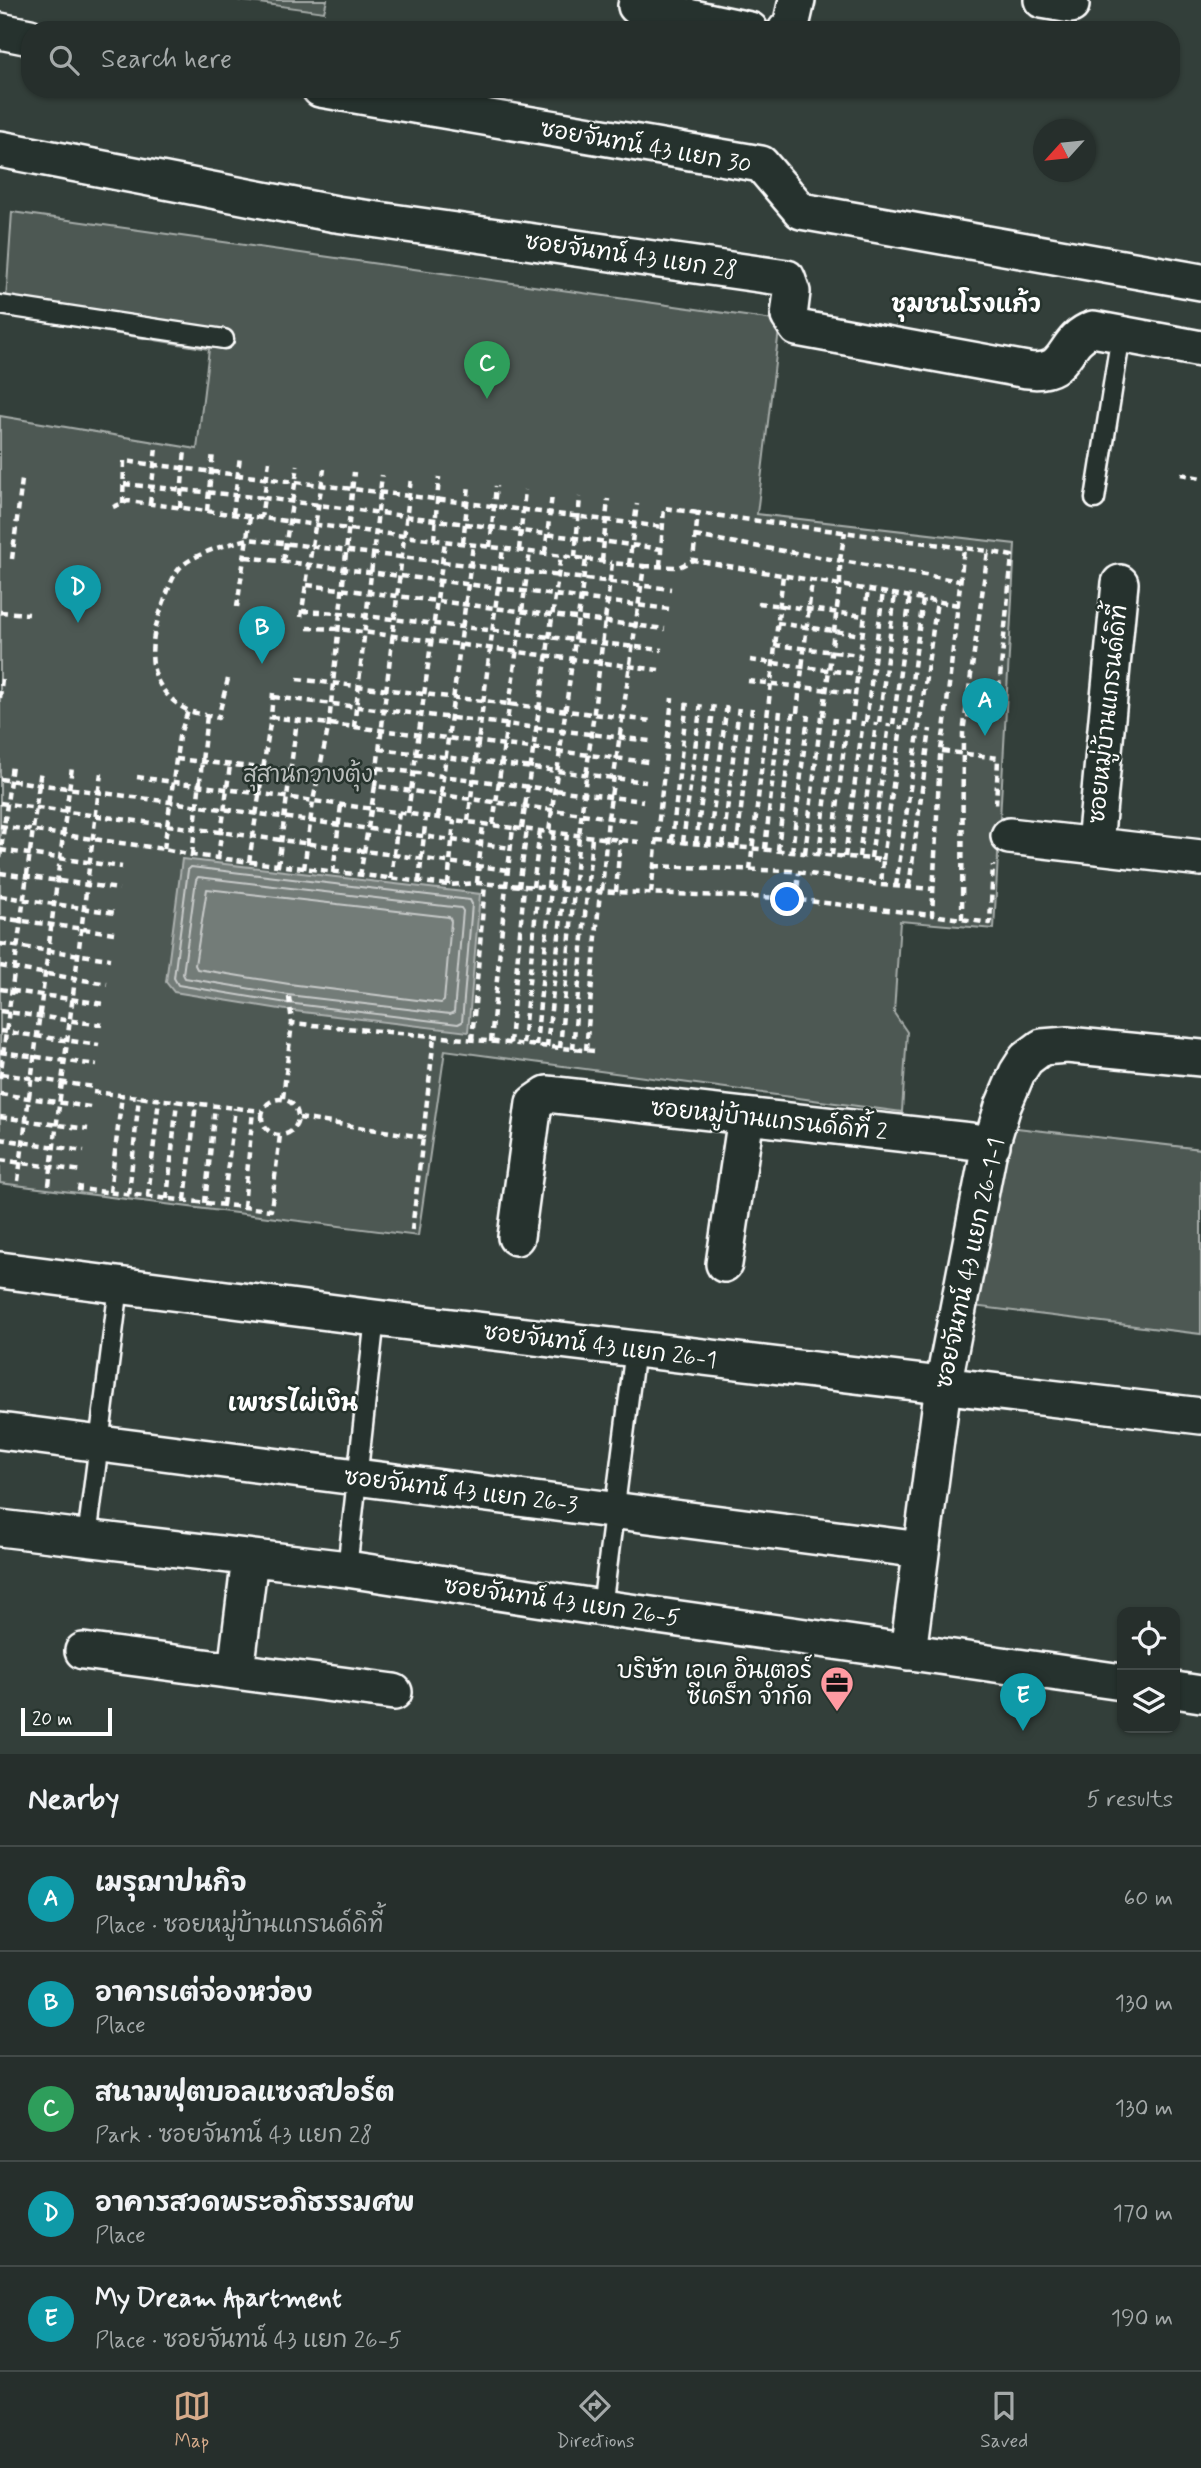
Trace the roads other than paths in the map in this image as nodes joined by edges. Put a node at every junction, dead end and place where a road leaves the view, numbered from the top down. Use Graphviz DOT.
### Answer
graph roads {
  1 [pos="797,0"];
  2 [pos="636,6"];
  3 [pos="707,21"];
  4 [pos="791,21"];
  5 [pos="0,31"];
  6 [pos="21,35"];
  7 [pos="373,98"];
  8 [pos="0,149"];
  9 [pos="1201,282"];
  10 [pos="0,305"];
  11 [pos="1121,334"];
  12 [pos="224,339"];
  13 [pos="1201,349"];
  14 [pos="1096,499"];
  15 [pos="1120,583"];
  16 [pos="999,834"];
  17 [pos="1094,844"];
  18 [pos="1201,858"];
  19 [pos="1201,1058"];
  20 [pos="746,1117"];
  21 [pos="992,1145"];
  22 [pos="516,1237"];
  23 [pos="724,1264"];
  24 [pos="0,1270"];
  25 [pos="119,1286"];
  26 [pos="375,1318"];
  27 [pos="635,1349"];
  28 [pos="943,1386"];
  29 [pos="1201,1416"];
  30 [pos="0,1431"];
  31 [pos="100,1443"];
  32 [pos="357,1476"];
  33 [pos="613,1510"];
  34 [pos="0,1528"];
  35 [pos="87,1538"];
  36 [pos="921,1550"];
  37 [pos="250,1558"];
  38 [pos="347,1569"];
  39 [pos="601,1608"];
  40 [pos="83,1651"];
  41 [pos="908,1652"];
  42 [pos="236,1671"];
  43 [pos="1117,1681"];
  44 [pos="1180,1691"];
  45 [pos="394,1692"];
  46 [pos="1201,1694"];
  1 -- 4 [label="street"];
  2 -- 3 [label="street"];
  5 -- 6 [label="street"];
  7 -- 9 [label="street, ซอยจันทน์ 43 แยก 30"];
  8 -- 11 [label="street, ซอยจันทน์ 43 แยก 28"];
  10 -- 12 [label="lane"];
  11 -- 13 [label="street, ซอยจันทน์ 43 แยก 28"];
  11 -- 14 [label="lane"];
  15 -- 17 [label="street, ซอยหมู่บ้านแกรนด์ดิที้"];
  16 -- 17 [label="street, ซอยหมู่บ้านแกรนด์ดิที้"];
  17 -- 18 [label="street, ซอยหมู่บ้านแกรนด์ดิที้"];
  19 -- 21 [label="street, ซอยจันทน์ 43 แยก 26-1-1"];
  20 -- 21 [label="street, ซอยหมู่บ้านแกรนด์ดิที้ 2"];
  20 -- 22 [label="street, ซอยหมู่บ้านแกรนด์ดิที้ 2"];
  20 -- 23 [label="street"];
  21 -- 28 [label="street, ซอยจันทน์ 43 แยก 26-1-1"];
  24 -- 25 [label="street, ซอยจันทน์ 43 แยก 26-1"];
  25 -- 26 [label="street, ซอยจันทน์ 43 แยก 26-1"];
  25 -- 31 [label="lane"];
  26 -- 27 [label="street, ซอยจันทน์ 43 แยก 26-1"];
  26 -- 32 [label="lane"];
  27 -- 28 [label="street, ซอยจันทน์ 43 แยก 26-1"];
  27 -- 33 [label="lane"];
  28 -- 29 [label="street, ซอยจันทน์ 43 แยก 26-1"];
  28 -- 36 [label="street, ซอยจันทน์ 43 แยก 26-1-1"];
  30 -- 31 [label="street, ซอยจันทน์ 43 แยก 26-3"];
  31 -- 32 [label="street, ซอยจันทน์ 43 แยก 26-3"];
  31 -- 35 [label="lane"];
  32 -- 33 [label="street, ซอยจันทน์ 43 แยก 26-3"];
  32 -- 38 [label="lane"];
  33 -- 36 [label="street, ซอยจันทน์ 43 แยก 26-3"];
  33 -- 39 [label="lane"];
  34 -- 35 [label="street, ซอยจันทน์ 43 แยก 26-5"];
  35 -- 37 [label="street, ซอยจันทน์ 43 แยก 26-5"];
  36 -- 41 [label="street, ซอยจันทน์ 43 แยก 26-1-1"];
  37 -- 38 [label="street, ซอยจันทน์ 43 แยก 26-5"];
  37 -- 42 [label="street"];
  38 -- 39 [label="street, ซอยจันทน์ 43 แยก 26-5"];
  39 -- 41 [label="street, ซอยจันทน์ 43 แยก 26-5"];
  40 -- 42 [label="street"];
  41 -- 43 [label="street, ซอยจันทน์ 43 แยก 26-5"];
  42 -- 45 [label="street"];
  44 -- 46 [label="street"];
}
